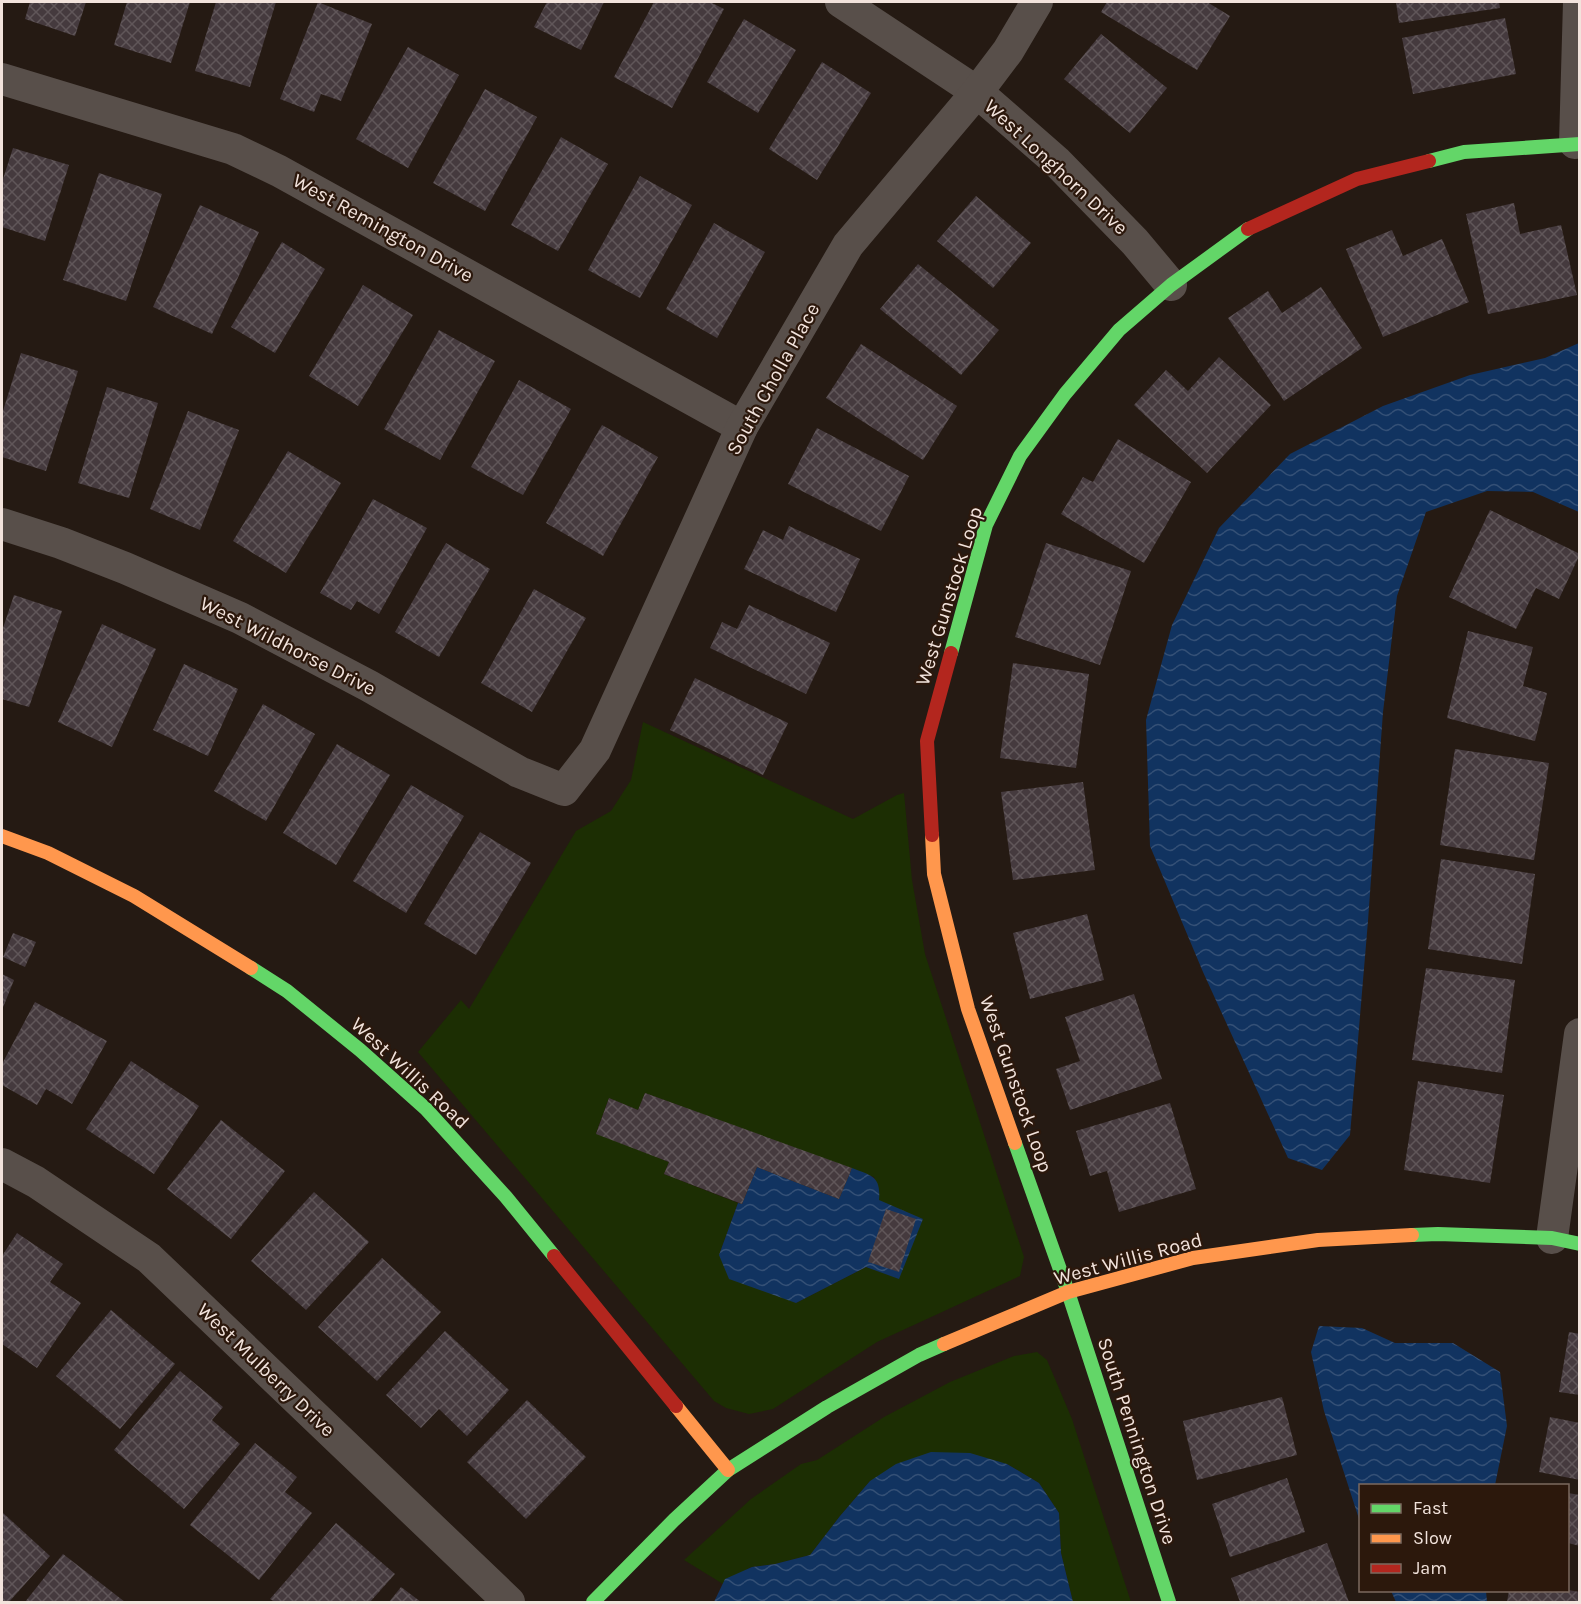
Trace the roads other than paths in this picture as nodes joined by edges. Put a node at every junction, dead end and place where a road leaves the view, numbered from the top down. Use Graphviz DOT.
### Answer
graph roads {
  1 [pos="841,2"];
  2 [pos="1037,2"];
  3 [pos="1579,2"];
  4 [pos="2,79"];
  5 [pos="977,92"];
  6 [pos="1577,144"];
  7 [pos="1172,285"];
  8 [pos="742,427"];
  9 [pos="2,524"];
  10 [pos="564,790"];
  11 [pos="2,836"];
  12 [pos="1580,1034"];
  13 [pos="2,1164"];
  14 [pos="1566,1241"];
  15 [pos="1068,1292"];
  16 [pos="728,1470"];
  17 [pos="509,1602"];
  18 [pos="593,1602"];
  19 [pos="1169,1602"];
  1 -- 5 [label="street, West Longhorn Drive"];
  2 -- 5 [label="street, South Cholla Place"];
  3 -- 6 [label="street"];
  4 -- 8 [label="street, West Remington Drive"];
  5 -- 7 [label="street, West Longhorn Drive"];
  5 -- 8 [label="street, South Cholla Place"];
  6 -- 7 [label="street, West Gunstock Loop"];
  7 -- 15 [label="street, West Gunstock Loop"];
  8 -- 10 [label="street, South Cholla Place"];
  9 -- 10 [label="street, West Wildhorse Drive"];
  11 -- 16 [label="street, West Willis Road"];
  12 -- 14 [label="street"];
  13 -- 17 [label="street, West Mulberry Drive"];
  14 -- 15 [label="street, West Willis Road"];
  15 -- 16 [label="street, West Willis Road"];
  15 -- 19 [label="street, South Pennington Drive"];
  16 -- 18 [label="street, West Willis Road"];
}
